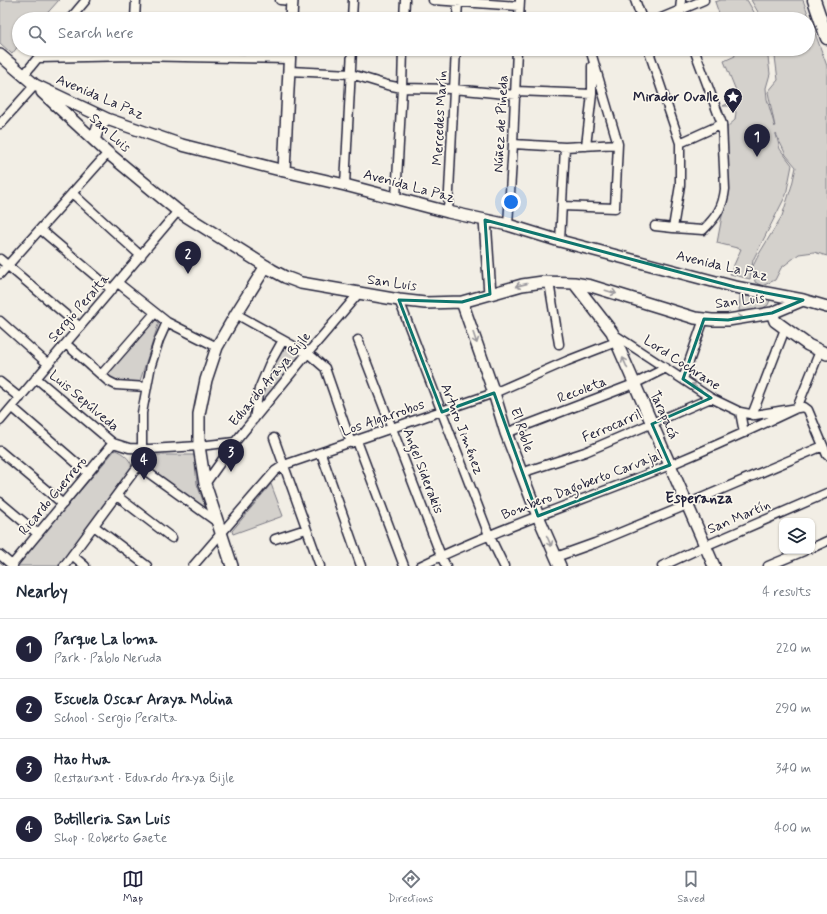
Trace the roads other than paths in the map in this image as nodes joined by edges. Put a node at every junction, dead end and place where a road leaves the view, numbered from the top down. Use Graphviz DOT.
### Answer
graph roads {
  1 [pos="86,0"];
  2 [pos="136,0"];
  3 [pos="280,0"];
  4 [pos="292,0"];
  5 [pos="353,0"];
  6 [pos="405,0"];
  7 [pos="434,0"];
  8 [pos="635,0"];
  9 [pos="681,0"];
  10 [pos="704,0"];
  11 [pos="814,0"];
  12 [pos="458,2"];
  13 [pos="520,3"];
  14 [pos="680,10"];
  15 [pos="76,12"];
  16 [pos="135,12"];
  17 [pos="291,12"];
  18 [pos="352,12"];
  19 [pos="404,12"];
  20 [pos="457,12"];
  21 [pos="639,12"];
  22 [pos="675,12"];
  23 [pos="827,38"];
  24 [pos="0,55"];
  25 [pos="70,56"];
  26 [pos="290,56"];
  27 [pos="352,56"];
  28 [pos="403,56"];
  29 [pos="456,56"];
  30 [pos="518,56"];
  31 [pos="591,56"];
  32 [pos="592,56"];
  33 [pos="650,56"];
  34 [pos="697,56"];
  35 [pos="38,58"];
  36 [pos="289,71"];
  37 [pos="351,74"];
  38 [pos="23,76"];
  39 [pos="34,85"];
  40 [pos="402,88"];
  41 [pos="454,89"];
  42 [pos="516,93"];
  43 [pos="592,94"];
  44 [pos="107,119"];
  45 [pos="0,124"];
  46 [pos="722,124"];
  47 [pos="94,140"];
  48 [pos="680,143"];
  49 [pos="513,144"];
  50 [pos="618,144"];
  51 [pos="586,146"];
  52 [pos="566,147"];
  53 [pos="108,153"];
  54 [pos="284,171"];
  55 [pos="345,185"];
  56 [pos="72,193"];
  57 [pos="396,198"];
  58 [pos="562,206"];
  59 [pos="178,211"];
  60 [pos="448,212"];
  61 [pos="485,220"];
  62 [pos="508,225"];
  63 [pos="655,226"];
  64 [pos="673,228"];
  65 [pos="40,229"];
  66 [pos="560,241"];
  67 [pos="141,256"];
  68 [pos="0,259"];
  69 [pos="7,266"];
  70 [pos="266,266"];
  71 [pos="0,274"];
  72 [pos="549,282"];
  73 [pos="118,283"];
  74 [pos="574,283"];
  75 [pos="112,290"];
  76 [pos="359,294"];
  77 [pos="490,294"];
  78 [pos="399,300"];
  79 [pos="803,300"];
  80 [pos="462,302"];
  81 [pos="827,306"];
  82 [pos="155,313"];
  83 [pos="772,313"];
  84 [pos="236,314"];
  85 [pos="704,319"];
  86 [pos="0,321"];
  87 [pos="167,322"];
  88 [pos="80,327"];
  89 [pos="785,329"];
  90 [pos="614,337"];
  91 [pos="283,340"];
  92 [pos="358,340"];
  93 [pos="66,344"];
  94 [pos="559,344"];
  95 [pos="217,347"];
  96 [pos="823,353"];
  97 [pos="308,354"];
  98 [pos="48,364"];
  99 [pos="666,368"];
  100 [pos="101,375"];
  101 [pos="36,378"];
  102 [pos="683,379"];
  103 [pos="0,382"];
  104 [pos="634,384"];
  105 [pos="147,387"];
  106 [pos="494,394"];
  107 [pos="20,398"];
  108 [pos="711,398"];
  109 [pos="12,407"];
  110 [pos="797,408"];
  111 [pos="442,412"];
  112 [pos="740,412"];
  113 [pos="752,415"];
  114 [pos="254,420"];
  115 [pos="0,422"];
  116 [pos="652,424"];
  117 [pos="392,428"];
  118 [pos="506,433"];
  119 [pos="744,433"];
  120 [pos="274,438"];
  121 [pos="235,442"];
  122 [pos="354,442"];
  123 [pos="113,443"];
  124 [pos="199,446"];
  125 [pos="823,446"];
  126 [pos="146,449"];
  127 [pos="0,451"];
  128 [pos="321,453"];
  129 [pos="827,455"];
  130 [pos="670,465"];
  131 [pos="139,466"];
  132 [pos="284,466"];
  133 [pos="88,473"];
  134 [pos="521,473"];
  135 [pos="204,484"];
  136 [pos="827,494"];
  137 [pos="116,496"];
  138 [pos="0,502"];
  139 [pos="63,504"];
  140 [pos="687,505"];
  141 [pos="538,516"];
  142 [pos="217,522"];
  143 [pos="94,526"];
  144 [pos="306,529"];
  145 [pos="38,534"];
  146 [pos="221,534"];
  147 [pos="489,535"];
  148 [pos="172,538"];
  149 [pos="275,539"];
  150 [pos="827,541"];
  151 [pos="705,546"];
  152 [pos="815,547"];
  153 [pos="797,554"];
  154 [pos="0,555"];
  155 [pos="72,555"];
  156 [pos="441,556"];
  157 [pos="558,562"];
  158 [pos="13,566"];
  159 [pos="64,566"];
  160 [pos="85,566"];
  161 [pos="147,566"];
  162 [pos="193,566"];
  163 [pos="232,566"];
  164 [pos="318,566"];
  165 [pos="361,566"];
  166 [pos="404,566"];
  167 [pos="420,566"];
  168 [pos="446,566"];
  169 [pos="504,566"];
  170 [pos="662,566"];
  171 [pos="714,566"];
  172 [pos="768,566"];
  1 -- 15 [label="street"];
  2 -- 16 [label="street"];
  3 -- 4 [label="street"];
  4 -- 17 [label="street"];
  5 -- 18 [label="street"];
  6 -- 19 [label="street"];
  7 -- 12 [label="street"];
  8 -- 21 [label="street"];
  9 -- 14 [label="street"];
  10 -- 14 [label="street"];
  11 -- 23 [label="main road"];
  12 -- 13 [label="street"];
  12 -- 20 [label="street"];
  14 -- 22 [label="street"];
  24 -- 38 [label="street, Avenida La Paz"];
  25 -- 35 [label="street"];
  26 -- 36 [label="street"];
  27 -- 37 [label="street"];
  28 -- 40 [label="street"];
  29 -- 41 [label="street, Mercedes Marín"];
  30 -- 42 [label="street, Núñez de Pineda"];
  31 -- 43 [label="street"];
  32 -- 50 [label="street"];
  33 -- 48 [label="street"];
  34 -- 46 [label="street"];
  35 -- 38 [label="street"];
  36 -- 37 [label="street"];
  36 -- 54 [label="street"];
  37 -- 40 [label="street"];
  37 -- 55 [label="street"];
  38 -- 39 [label="street, Avenida La Paz"];
  39 -- 44 [label="street, Avenida La Paz"];
  39 -- 45 [label="street"];
  39 -- 47 [label="street, San Luis"];
  40 -- 41 [label="street"];
  40 -- 57 [label="street"];
  41 -- 42 [label="street"];
  41 -- 60 [label="street, Mercedes Marín"];
  42 -- 43 [label="street"];
  42 -- 49 [label="street, Núñez de Pineda"];
  43 -- 51 [label="street"];
  44 -- 47 [label="street"];
  44 -- 54 [label="street, Avenida La Paz"];
  46 -- 48 [label="street"];
  46 -- 64 [label="street"];
  47 -- 53 [label="street, San Luis"];
  48 -- 64 [label="street"];
  49 -- 52 [label="street"];
  49 -- 62 [label="street, Núñez de Pineda"];
  50 -- 51 [label="street"];
  50 -- 58 [label="street"];
  51 -- 52 [label="street"];
  52 -- 58 [label="street"];
  53 -- 56 [label="street"];
  53 -- 59 [label="street, San Luis"];
  54 -- 55 [label="street, Avenida La Paz"];
  55 -- 57 [label="street, Avenida La Paz"];
  56 -- 65 [label="street"];
  56 -- 67 [label="street"];
  57 -- 60 [label="street, Avenida La Paz"];
  58 -- 66 [label="street"];
  59 -- 67 [label="street, Sergio Peralta"];
  59 -- 70 [label="street, San Luis"];
  60 -- 61 [label="street, Avenida La Paz"];
  61 -- 62 [label="street, Avenida La Paz"];
  61 -- 77 [label="street"];
  62 -- 66 [label="street, Avenida La Paz"];
  63 -- 64 [label="street"];
  65 -- 69 [label="street"];
  65 -- 75 [label="street"];
  66 -- 79 [label="street, Avenida La Paz"];
  67 -- 73 [label="street, Sergio Peralta"];
  68 -- 69 [label="street"];
  69 -- 71 [label="street"];
  69 -- 88 [label="street"];
  70 -- 76 [label="street, San Luis"];
  70 -- 84 [label="street"];
  72 -- 74 [label="street, San Luis"];
  72 -- 77 [label="street, San Luis, one-way"];
  72 -- 94 [label="street"];
  73 -- 75 [label="street, Sergio Peralta"];
  73 -- 82 [label="street"];
  74 -- 85 [label="street, San Luis, one-way"];
  74 -- 90 [label="street, Tarapacá"];
  75 -- 88 [label="street, Sergio Peralta"];
  76 -- 78 [label="street, San Luis"];
  76 -- 97 [label="street, Eduardo Araya Bijle"];
  77 -- 80 [label="street, San Luis"];
  78 -- 80 [label="street, San Luis"];
  78 -- 111 [label="street, Arturo Jiménez"];
  79 -- 81 [label="street, Avenida La Paz"];
  79 -- 83 [label="street, San Luis"];
  80 -- 106 [label="street, El Roble, one-way"];
  82 -- 87 [label="street"];
  82 -- 100 [label="street"];
  85 -- 83 [label="street, San Luis, one-way"];
  83 -- 89 [label="street"];
  84 -- 91 [label="street"];
  84 -- 95 [label="street"];
  85 -- 102 [label="street"];
  86 -- 98 [label="street"];
  87 -- 95 [label="street"];
  87 -- 105 [label="street"];
  88 -- 93 [label="street, Sergio Peralta"];
  89 -- 96 [label="street"];
  89 -- 113 [label="street"];
  90 -- 99 [label="street, Lord Cochrane"];
  104 -- 90 [label="street, Tarapacá, one-way"];
  90 -- 106 [label="street, Los Algarrobos"];
  91 -- 97 [label="street"];
  91 -- 114 [label="street"];
  92 -- 117 [label="street, Angel Siderakis"];
  93 -- 98 [label="street, Sergio Peralta"];
  93 -- 100 [label="street"];
  95 -- 124 [label="street"];
  96 -- 110 [label="street"];
  97 -- 114 [label="street, Eduardo Araya Bijle"];
  97 -- 122 [label="street"];
  98 -- 101 [label="street, Sergio Peralta"];
  99 -- 102 [label="street, Lord Cochrane"];
  99 -- 104 [label="street, Recoleta"];
  100 -- 105 [label="street"];
  101 -- 107 [label="street, Sergio Peralta"];
  101 -- 123 [label="street, Luis Sepúlveda"];
  108 -- 102 [label="street, Lord Cochrane, one-way"];
  103 -- 107 [label="street"];
  104 -- 116 [label="street, Tarapacá"];
  104 -- 118 [label="street, Recoleta"];
  105 -- 126 [label="street"];
  106 -- 111 [label="street, Los Algarrobos"];
  106 -- 118 [label="street, El Roble"];
  107 -- 109 [label="street, Sergio Peralta"];
  108 -- 112 [label="street, Lord Cochrane"];
  108 -- 116 [label="street, Ferrocarril"];
  109 -- 115 [label="street, Sergio Peralta"];
  109 -- 133 [label="street"];
  110 -- 113 [label="street, Lord Cochrane"];
  110 -- 119 [label="street, Bombero Dagoberto Carvajal"];
  110 -- 125 [label="street"];
  111 -- 117 [label="street, Los Algarrobos"];
  111 -- 147 [label="street, Arturo Jiménez"];
  112 -- 113 [label="street, Lord Cochrane"];
  112 -- 119 [label="street"];
  114 -- 121 [label="street, Eduardo Araya Bijle"];
  116 -- 130 [label="street, Tarapacá"];
  116 -- 134 [label="street, Ferrocarril"];
  117 -- 122 [label="street, Los Algarrobos"];
  117 -- 156 [label="street, Angel Siderakis"];
  118 -- 134 [label="street, El Roble"];
  119 -- 130 [label="street, Bombero Dagoberto Carvajal"];
  120 -- 132 [label="street"];
  121 -- 124 [label="street, Luis Sepúlveda"];
  121 -- 135 [label="street, Eduardo Araya Bijle"];
  122 -- 128 [label="street, Los Algarrobos"];
  122 -- 166 [label="street"];
  123 -- 126 [label="street, Luis Sepúlveda"];
  123 -- 133 [label="street, Ricardo Guerrero"];
  124 -- 126 [label="street, Luis Sepúlveda"];
  124 -- 135 [label="street"];
  125 -- 129 [label="street"];
  125 -- 140 [label="street"];
  126 -- 131 [label="street"];
  127 -- 139 [label="street"];
  128 -- 132 [label="street, Los Algarrobos"];
  128 -- 165 [label="street"];
  130 -- 140 [label="street, Tarapacá"];
  130 -- 141 [label="street, Bombero Dagoberto Carvajal"];
  131 -- 137 [label="street"];
  131 -- 142 [label="street"];
  132 -- 144 [label="street"];
  132 -- 146 [label="street, Los Algarrobos"];
  133 -- 139 [label="street, Ricardo Guerrero"];
  134 -- 141 [label="street, El Roble"];
  135 -- 142 [label="street"];
  136 -- 151 [label="street, San Martín"];
  137 -- 143 [label="street"];
  137 -- 148 [label="street"];
  138 -- 145 [label="street"];
  139 -- 145 [label="street, Ricardo Guerrero"];
  140 -- 151 [label="street, Tarapacá"];
  140 -- 157 [label="street"];
  141 -- 147 [label="street, Bombero Dagoberto Carvajal"];
  141 -- 157 [label="street, El Roble, one-way"];
  142 -- 146 [label="street"];
  143 -- 155 [label="street"];
  143 -- 161 [label="street"];
  144 -- 149 [label="street"];
  144 -- 164 [label="street"];
  145 -- 158 [label="street, Ricardo Guerrero"];
  146 -- 162 [label="street, Los Algarrobos"];
  146 -- 163 [label="street"];
  147 -- 156 [label="street, Bombero Dagoberto Carvajal"];
  147 -- 169 [label="street, Arturo Jiménez"];
  150 -- 152 [label="street"];
  151 -- 170 [label="street, San Martín"];
  151 -- 171 [label="street, Tarapacá"];
  153 -- 172 [label="street"];
  154 -- 158 [label="street"];
  155 -- 159 [label="street"];
  155 -- 160 [label="street"];
  156 -- 167 [label="street, Bombero Dagoberto Carvajal"];
  156 -- 168 [label="street, Angel Siderakis"];
}
